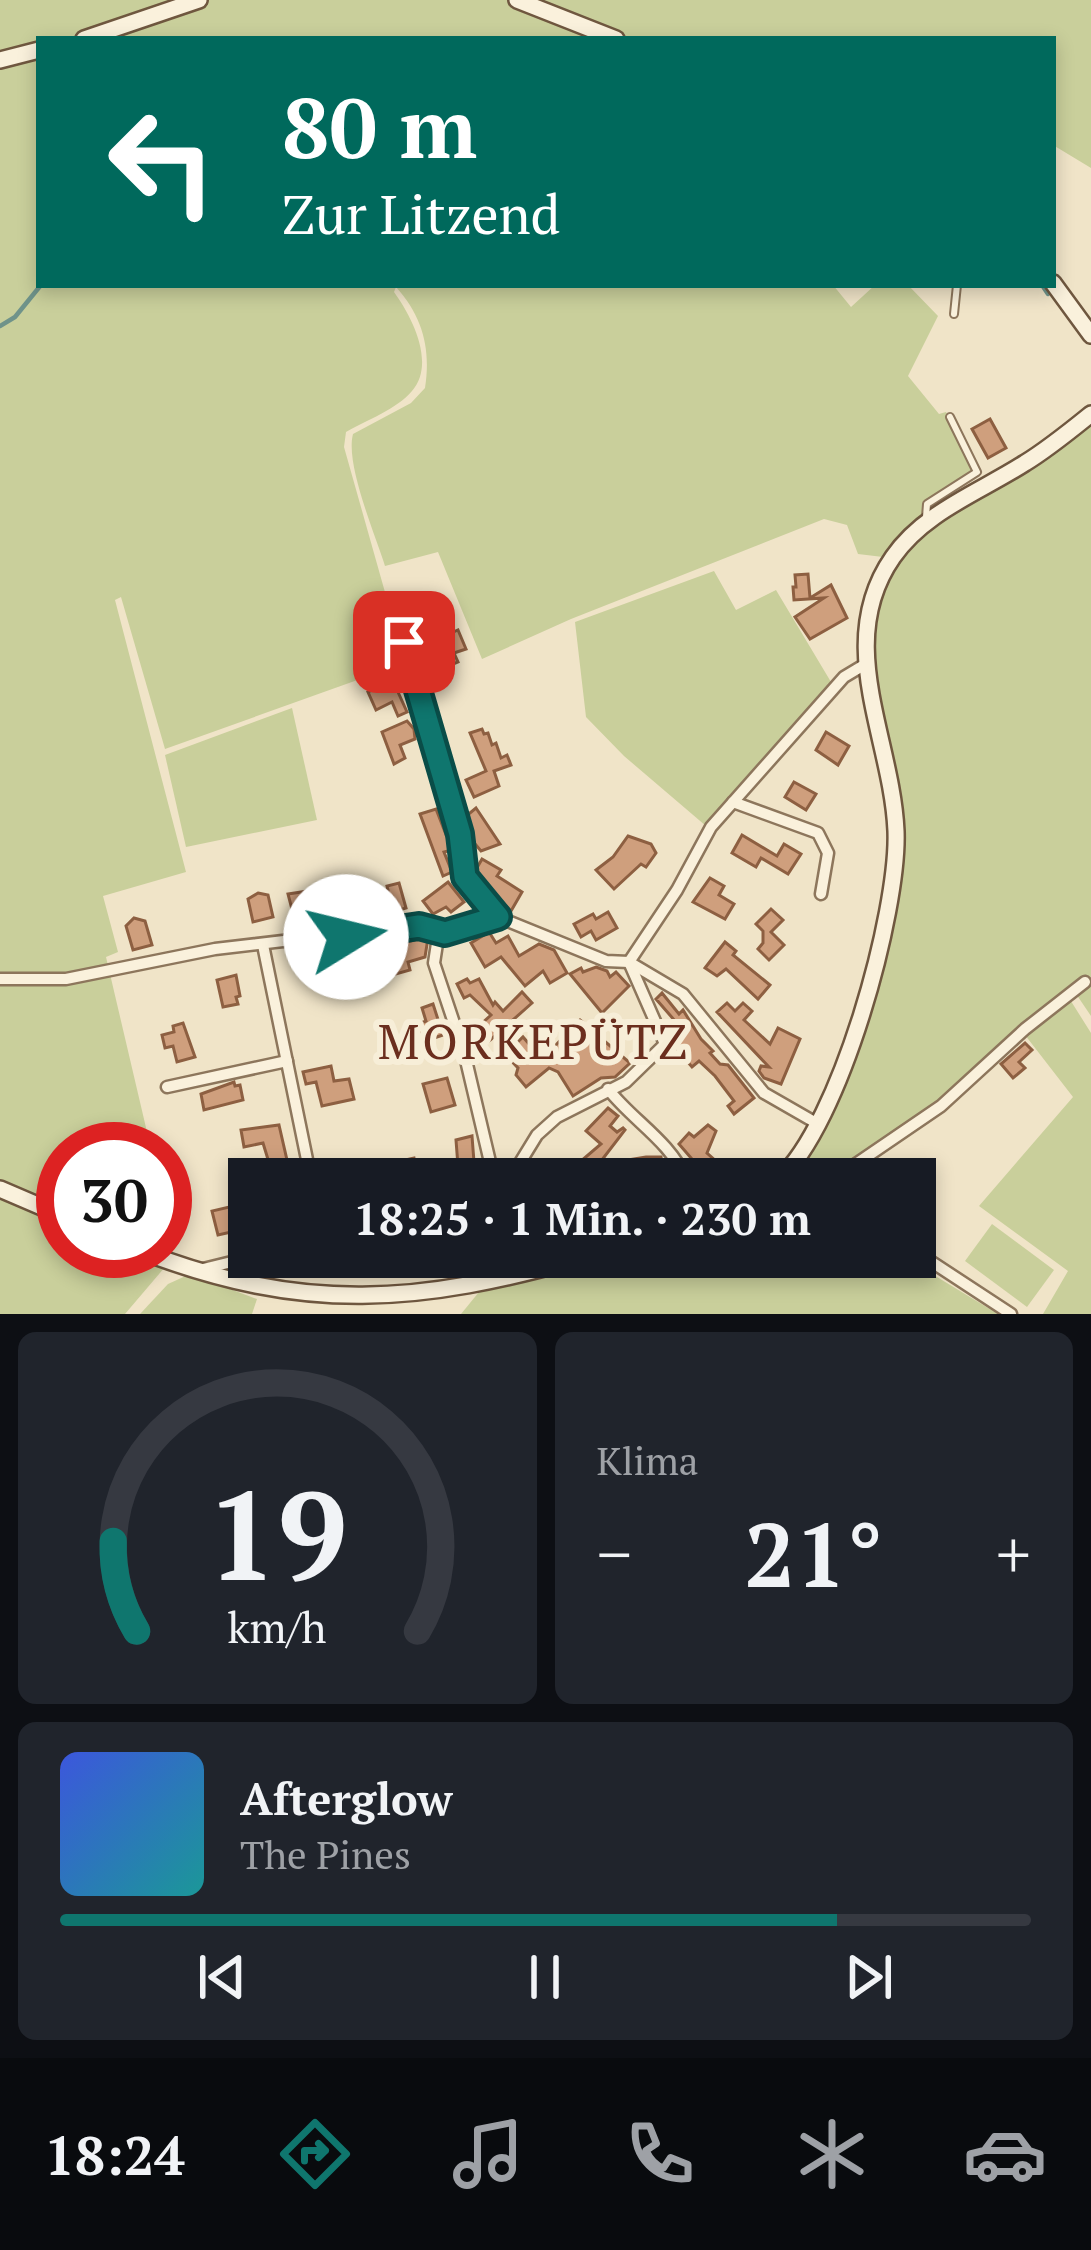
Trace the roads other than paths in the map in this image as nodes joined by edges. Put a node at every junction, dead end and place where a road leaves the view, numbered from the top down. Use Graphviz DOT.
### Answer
graph roads {
  1 [pos="199,0"];
  2 [pos="517,0"];
  3 [pos="93,36"];
  4 [pos="608,36"];
  5 [pos="36,51"];
  6 [pos="0,59"];
  7 [pos="1056,287"];
  8 [pos="957,288"];
  9 [pos="954,314"];
  10 [pos="1091,335"];
  11 [pos="1091,414"];
  12 [pos="950,417"];
  13 [pos="926,524"];
  14 [pos="404,642"];
  15 [pos="864,665"];
  16 [pos="733,802"];
  17 [pos="820,894"];
  18 [pos="498,917"];
  19 [pos="445,933"];
  20 [pos="262,945"];
  21 [pos="629,962"];
  22 [pos="0,979"];
  23 [pos="1085,982"];
  24 [pos="286,1061"];
  25 [pos="167,1087"];
  26 [pos="608,1089"];
  27 [pos="818,1124"];
  28 [pos="307,1158"];
  29 [pos="489,1158"];
  30 [pos="523,1158"];
  31 [pos="677,1158"];
  32 [pos="797,1158"];
  33 [pos="865,1158"];
  34 [pos="0,1189"];
  35 [pos="36,1204"];
  36 [pos="228,1263"];
  37 [pos="936,1265"];
  38 [pos="192,1273"];
  39 [pos="487,1278"];
  40 [pos="509,1278"];
  41 [pos="487,1284"];
  42 [pos="1011,1314"];
  1 -- 3 [label="street"];
  2 -- 4 [label="street"];
  5 -- 6 [label="street"];
  7 -- 10 [label="street"];
  8 -- 9 [label="lane"];
  11 -- 13 [label="street"];
  12 -- 13 [label="lane"];
  13 -- 15 [label="street"];
  14 -- 18 [label="street"];
  15 -- 16 [label="street"];
  15 -- 27 [label="street"];
  16 -- 17 [label="street"];
  16 -- 21 [label="street"];
  18 -- 19 [label="street"];
  18 -- 21 [label="street"];
  19 -- 20 [label="street"];
  19 -- 29 [label="street"];
  20 -- 22 [label="street"];
  20 -- 24 [label="street"];
  21 -- 26 [label="street"];
  21 -- 27 [label="street"];
  23 -- 33 [label="street"];
  24 -- 25 [label="street"];
  24 -- 28 [label="street"];
  26 -- 30 [label="street"];
  26 -- 31 [label="street"];
  27 -- 32 [label="street"];
  34 -- 35 [label="street"];
  36 -- 38 [label="street"];
  37 -- 42 [label="street"];
  38 -- 41 [label="street"];
  39 -- 41 [label="street"];
  40 -- 41 [label="street"];
}
